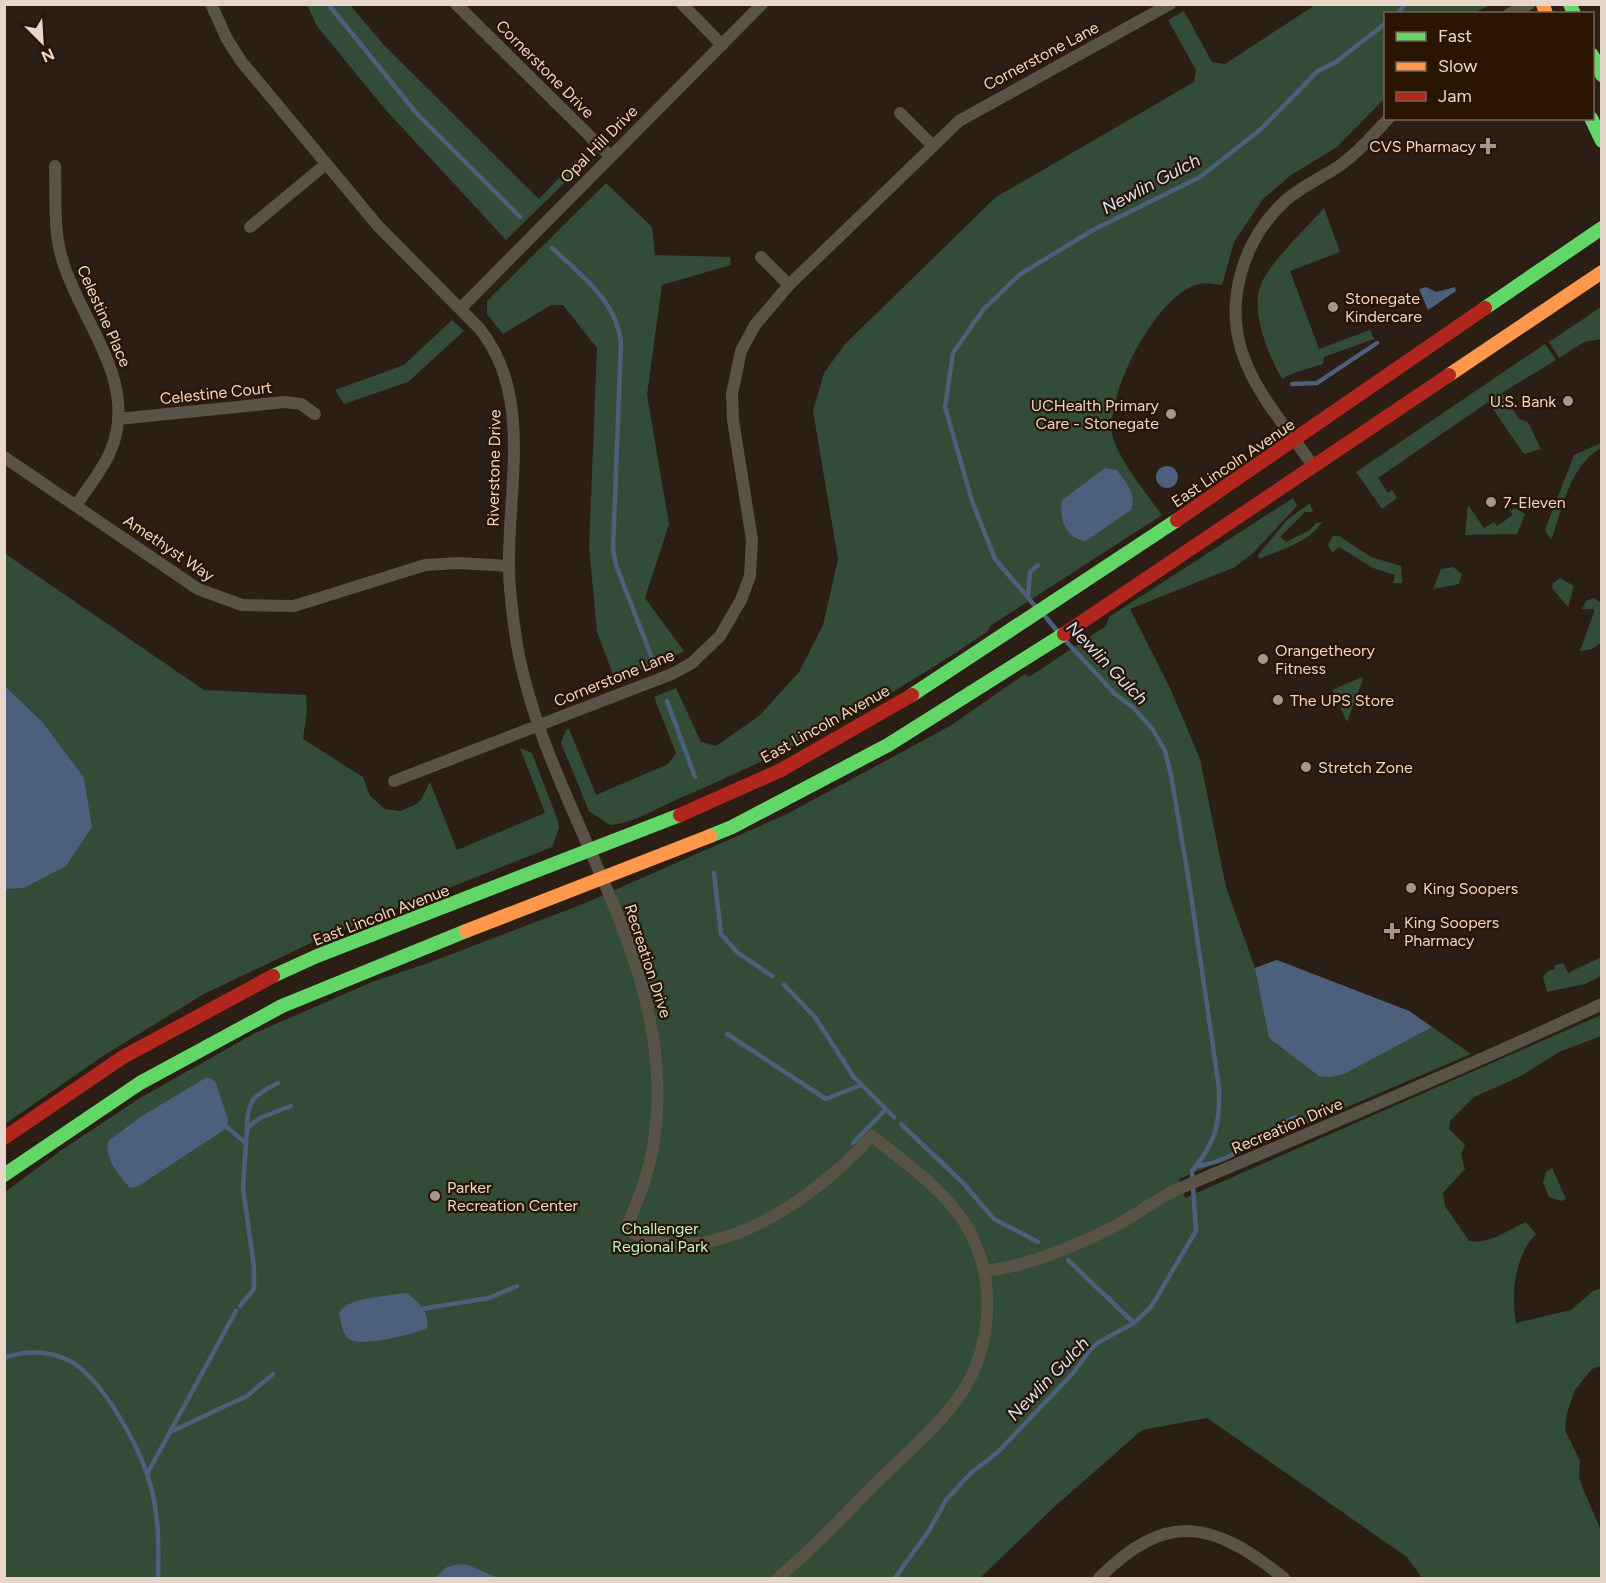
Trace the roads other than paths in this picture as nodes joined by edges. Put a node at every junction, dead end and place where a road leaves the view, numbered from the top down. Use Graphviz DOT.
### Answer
graph roads {
  1 [pos="212,4"];
  2 [pos="456,4"];
  3 [pos="682,4"];
  4 [pos="762,4"];
  5 [pos="1170,4"];
  6 [pos="1530,4"];
  7 [pos="1513,12"];
  8 [pos="722,45"];
  9 [pos="1594,57"];
  10 [pos="1602,75"];
  11 [pos="900,113"];
  12 [pos="1387,120"];
  13 [pos="1592,120"];
  14 [pos="1602,141"];
  15 [pos="932,145"];
  16 [pos="610,156"];
  17 [pos="326,164"];
  18 [pos="55,166"];
  19 [pos="250,227"];
  20 [pos="1602,228"];
  21 [pos="761,257"];
  22 [pos="1602,272"];
  23 [pos="789,285"];
  24 [pos="461,308"];
  25 [pos="315,414"];
  26 [pos="118,419"];
  27 [pos="1296,439"];
  28 [pos="4,457"];
  29 [pos="1313,466"];
  30 [pos="76,504"];
  31 [pos="509,566"];
  32 [pos="539,725"];
  33 [pos="394,781"];
  34 [pos="590,853"];
  35 [pos="601,879"];
  36 [pos="1602,1004"];
  37 [pos="4,1138"];
  38 [pos="4,1175"];
  39 [pos="984,1271"];
  40 [pos="778,1578"];
  41 [pos="1099,1578"];
  42 [pos="1284,1578"];
  1 -- 17 [label="street, Riverstone Drive"];
  2 -- 16 [label="street, Cornerstone Drive"];
  3 -- 8 [label="street"];
  4 -- 8 [label="street, Opal Hill Drive"];
  5 -- 15 [label="street, Cornerstone Lane"];
  6 -- 7 [label="street"];
  8 -- 16 [label="street, Opal Hill Drive"];
  9 -- 10 [label="main road"];
  11 -- 15 [label="street"];
  12 -- 27 [label="street"];
  13 -- 14 [label="main road"];
  15 -- 23 [label="street, Cornerstone Lane"];
  16 -- 24 [label="street, Opal Hill Drive"];
  17 -- 19 [label="street"];
  17 -- 24 [label="street, Riverstone Drive"];
  18 -- 26 [label="street, Celestine Place"];
  20 -- 27 [label="main road, East Lincoln Avenue"];
  21 -- 23 [label="street"];
  22 -- 29 [label="main road"];
  23 -- 32 [label="street, Cornerstone Lane"];
  24 -- 31 [label="street, Riverstone Drive"];
  25 -- 26 [label="street, Celestine Court"];
  26 -- 30 [label="street, Celestine Place"];
  27 -- 29 [label="street"];
  27 -- 34 [label="main road, East Lincoln Avenue"];
  28 -- 30 [label="street, Amethyst Way"];
  29 -- 35 [label="main road"];
  30 -- 31 [label="street, Amethyst Way"];
  31 -- 32 [label="street, Riverstone Drive"];
  32 -- 33 [label="street, Cornerstone Lane"];
  32 -- 34 [label="street, Riverstone Drive"];
  34 -- 35 [label="street, Riverstone Drive"];
  34 -- 37 [label="main road, East Lincoln Avenue"];
  35 -- 38 [label="main road"];
  35 -- 39 [label="street, Recreation Drive"];
  36 -- 39 [label="street, Recreation Drive"];
  39 -- 40 [label="street"];
  41 -- 42 [label="street"];
}
